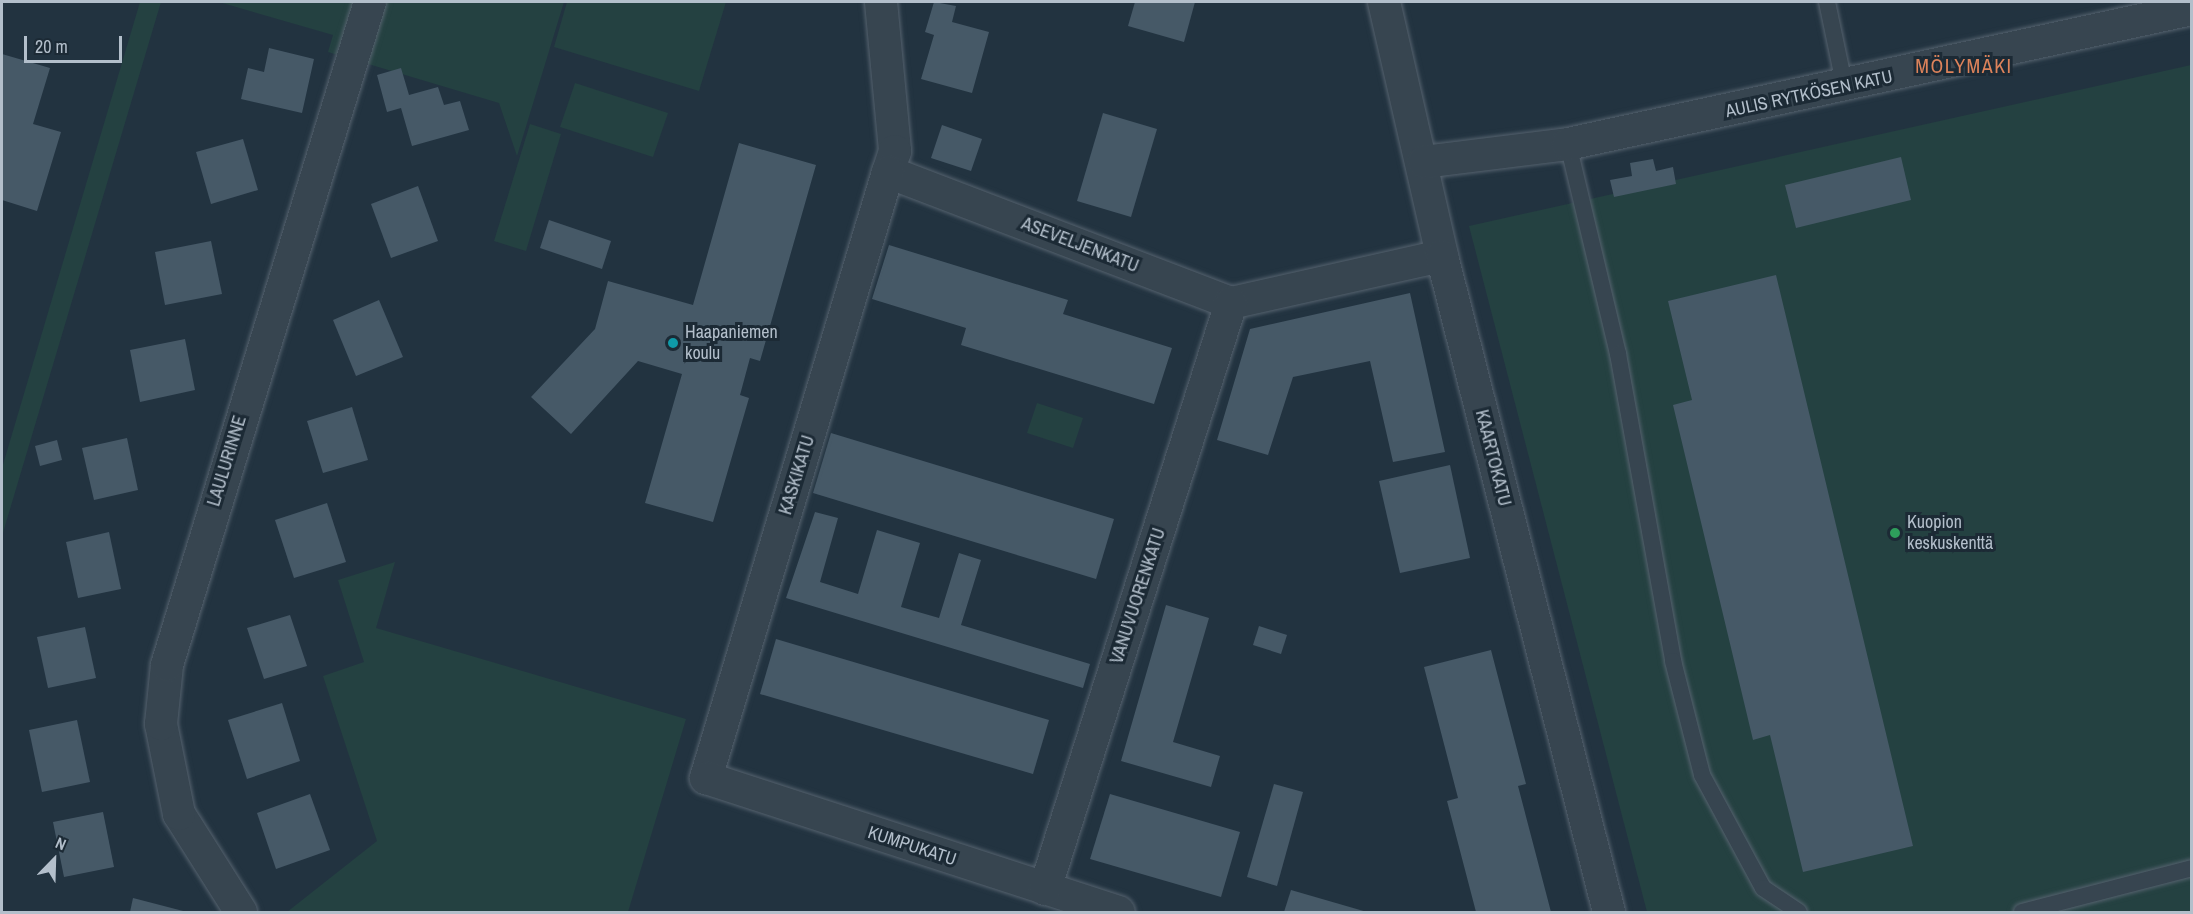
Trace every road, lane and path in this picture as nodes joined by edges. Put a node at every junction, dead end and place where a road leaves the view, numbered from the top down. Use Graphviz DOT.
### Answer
graph roads {
  1 [pos="370,2"];
  2 [pos="881,2"];
  3 [pos="1384,2"];
  4 [pos="1827,2"];
  5 [pos="2192,9"];
  6 [pos="1845,88"];
  7 [pos="1568,144"];
  8 [pos="1424,162"];
  9 [pos="888,172"];
  10 [pos="1442,256"];
  11 [pos="1231,303"];
  12 [pos="706,778"];
  13 [pos="2192,868"];
  14 [pos="1045,889"];
  15 [pos="241,912"];
  16 [pos="1119,912"];
  17 [pos="1609,912"];
  18 [pos="1799,912"];
  19 [pos="2022,912"];
  1 -- 15 [label="street, LAULURINNE"];
  2 -- 9 [label="street"];
  3 -- 8 [label="street, KAARTOKATU"];
  4 -- 6 [label="lane"];
  5 -- 6 [label="street, AULIS RYTKÖSEN KATU"];
  6 -- 7 [label="street, AULIS RYTKÖSEN KATU"];
  7 -- 8 [label="street, AULIS RYTKÖSEN KATU"];
  7 -- 18 [label="lane"];
  8 -- 10 [label="street, KAARTOKATU"];
  9 -- 11 [label="street, ASEVELJENKATU"];
  9 -- 12 [label="street, KASKIKATU"];
  10 -- 11 [label="street"];
  10 -- 17 [label="street, KAARTOKATU"];
  11 -- 14 [label="street, VANUVUORENKATU"];
  12 -- 14 [label="street, KUMPUKATU"];
  13 -- 19 [label="lane"];
  14 -- 16 [label="street, KUMPUKATU"];
}
